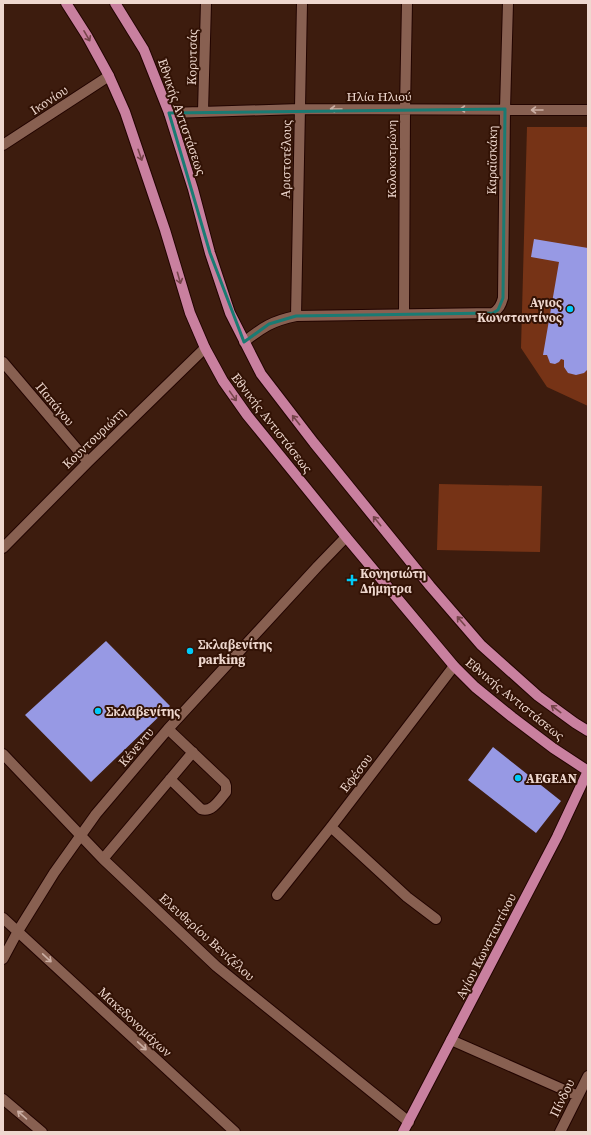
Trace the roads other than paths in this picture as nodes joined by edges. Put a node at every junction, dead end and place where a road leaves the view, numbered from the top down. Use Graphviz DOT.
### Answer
graph roads {
  1 [pos="66,3"];
  2 [pos="115,3"];
  3 [pos="206,3"];
  4 [pos="302,3"];
  5 [pos="407,3"];
  6 [pos="508,3"];
  7 [pos="109,76"];
  8 [pos="300,109"];
  9 [pos="405,110"];
  10 [pos="505,110"];
  11 [pos="588,110"];
  12 [pos="203,111"];
  13 [pos="169,113"];
  14 [pos="3,145"];
  15 [pos="404,314"];
  16 [pos="296,316"];
  17 [pos="244,342"];
  18 [pos="205,348"];
  19 [pos="3,362"];
  20 [pos="88,462"];
  21 [pos="346,537"];
  22 [pos="3,548"];
  23 [pos="454,666"];
  24 [pos="168,729"];
  25 [pos="588,731"];
  26 [pos="193,752"];
  27 [pos="3,754"];
  28 [pos="588,771"];
  29 [pos="170,779"];
  30 [pos="331,827"];
  31 [pos="82,835"];
  32 [pos="103,859"];
  33 [pos="277,895"];
  34 [pos="3,918"];
  35 [pos="436,919"];
  36 [pos="18,931"];
  37 [pos="3,959"];
  38 [pos="452,1040"];
  39 [pos="588,1076"];
  40 [pos="578,1096"];
  41 [pos="3,1099"];
  42 [pos="408,1122"];
  43 [pos="42,1132"];
  44 [pos="235,1132"];
  45 [pos="403,1132"];
  46 [pos="560,1132"];
  1 -- 7 [label="main road, Εθνικής Αντιστάσεως, one-way"];
  2 -- 13 [label="main road, Εθνικής Αντιστάσεως"];
  3 -- 12 [label="street, Κορυτσάς"];
  4 -- 8 [label="street, Αριστοτέλους"];
  5 -- 9 [label="street, Κολοκοτρώνη"];
  6 -- 10 [label="street, Καραϊσκάκη"];
  7 -- 14 [label="street, Ικονίου"];
  7 -- 18 [label="main road, Εθνικής Αντιστάσεως, one-way"];
  9 -- 8 [label="street, Ηλία Ηλιού, one-way"];
  8 -- 12 [label="street, Ηλία Ηλιού"];
  8 -- 16 [label="street, Αριστοτέλους"];
  10 -- 9 [label="street, Ηλία Ηλιού, one-way"];
  9 -- 15 [label="street, Κολοκοτρώνη"];
  11 -- 10 [label="street, Ηλία Ηλιού, one-way"];
  10 -- 15 [label="street, Καραϊσκάκη"];
  12 -- 13 [label="street, Ηλία Ηλιού"];
  13 -- 17 [label="main road, Εθνικής Αντιστάσεως"];
  15 -- 16 [label="street"];
  16 -- 17 [label="street"];
  25 -- 17 [label="main road, Εθνικής Αντιστάσεως, one-way"];
  18 -- 20 [label="street, Κουντουριώτη"];
  18 -- 21 [label="main road, Εθνικής Αντιστάσεως, one-way"];
  19 -- 20 [label="street, Παπάγου"];
  20 -- 22 [label="street, Κουντουριώτη"];
  21 -- 23 [label="main road, Εθνικής Αντιστάσεως"];
  21 -- 24 [label="street, Κένεντυ"];
  23 -- 28 [label="main road, Εθνικής Αντιστάσεως"];
  23 -- 30 [label="street, Εφέσου"];
  24 -- 26 [label="street"];
  24 -- 31 [label="street, Κένεντυ"];
  26 -- 29 [label="street"];
  26 -- 29 [label="street"];
  27 -- 31 [label="street, Ελευθερίου Βενιζέλου"];
  28 -- 38 [label="main road, Αγίου Κωνσταντίνου"];
  29 -- 32 [label="street"];
  30 -- 33 [label="street, Εφέσου"];
  30 -- 35 [label="street"];
  31 -- 32 [label="street, Ελευθερίου Βενιζέλου"];
  31 -- 36 [label="street, Κένεντυ"];
  32 -- 42 [label="street, Ελευθερίου Βενιζέλου"];
  34 -- 36 [label="street, Μακεδονομάχων"];
  36 -- 37 [label="street, Κένεντυ"];
  36 -- 44 [label="street, Μακεδονομάχων, one-way"];
  38 -- 40 [label="street"];
  38 -- 42 [label="main road, Αγίου Κωνσταντίνου"];
  39 -- 40 [label="street, Πίνδου"];
  40 -- 46 [label="street, Πίνδου"];
  43 -- 41 [label="street, one-way"];
  42 -- 45 [label="main road, Αγίου Κωνσταντίνου"];
}
